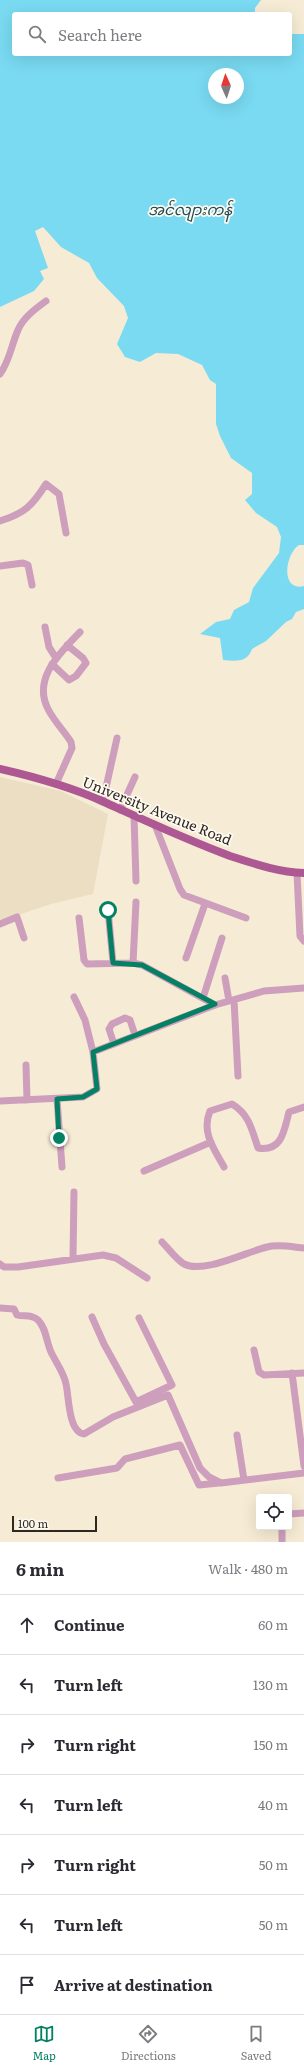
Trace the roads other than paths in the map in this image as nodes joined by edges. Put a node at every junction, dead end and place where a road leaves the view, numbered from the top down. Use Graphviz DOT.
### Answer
graph roads {
  1 [pos="46,301"];
  2 [pos="0,374"];
  3 [pos="0,521"];
  4 [pos="66,533"];
  5 [pos="0,566"];
  6 [pos="32,585"];
  7 [pos="45,627"];
  8 [pos="80,632"];
  9 [pos="67,645"];
  10 [pos="56,658"];
  11 [pos="52,664"];
  12 [pos="116,738"];
  13 [pos="0,769"];
  14 [pos="135,777"];
  15 [pos="56,784"];
  16 [pos="103,802"];
  17 [pos="120,810"];
  18 [pos="134,816"];
  19 [pos="155,825"];
  20 [pos="300,873"];
  21 [pos="136,882"];
  22 [pos="136,902"];
  23 [pos="205,904"];
  24 [pos="108,910"];
  25 [pos="79,918"];
  26 [pos="246,918"];
  27 [pos="0,924"];
  28 [pos="24,938"];
  29 [pos="222,938"];
  30 [pos="304,941"];
  31 [pos="186,958"];
  32 [pos="113,963"];
  33 [pos="133,963"];
  34 [pos="225,978"];
  35 [pos="304,988"];
  36 [pos="74,997"];
  37 [pos="203,998"];
  38 [pos="231,1000"];
  39 [pos="215,1004"];
  40 [pos="135,1035"];
  41 [pos="114,1044"];
  42 [pos="93,1052"];
  43 [pos="26,1065"];
  44 [pos="238,1076"];
  45 [pos="57,1099"];
  46 [pos="27,1100"];
  47 [pos="0,1101"];
  48 [pos="304,1107"];
  49 [pos="211,1142"];
  50 [pos="62,1167"];
  51 [pos="224,1167"];
  52 [pos="144,1171"];
  53 [pos="74,1192"];
  54 [pos="162,1242"];
  55 [pos="304,1248"];
  56 [pos="73,1258"];
  57 [pos="0,1264"];
  58 [pos="147,1278"];
  59 [pos="0,1308"];
  60 [pos="92,1317"];
  61 [pos="139,1318"];
  62 [pos="254,1350"];
  63 [pos="292,1373"];
  64 [pos="304,1373"];
  65 [pos="168,1387"];
  66 [pos="168,1395"];
  67 [pos="237,1434"];
  68 [pos="304,1466"];
  69 [pos="304,1473"];
  70 [pos="58,1478"];
  71 [pos="244,1480"];
  72 [pos="221,1483"];
  73 [pos="304,1512"];
  74 [pos="292,1514"];
  75 [pos="282,1530"];
  76 [pos="282,1542"];
  1 -- 2 [label="street"];
  3 -- 4 [label="street"];
  5 -- 6 [label="street"];
  7 -- 10 [label="street"];
  8 -- 9 [label="street"];
  9 -- 10 [label="street"];
  9 -- 11 [label="street"];
  10 -- 11 [label="street"];
  11 -- 15 [label="street"];
  12 -- 16 [label="street"];
  13 -- 15 [label="main road, University Avenue Road"];
  14 -- 17 [label="street"];
  15 -- 16 [label="main road, University Avenue Road"];
  16 -- 17 [label="main road, University Avenue Road"];
  17 -- 18 [label="main road, University Avenue Road"];
  18 -- 19 [label="main road, University Avenue Road"];
  18 -- 21 [label="street"];
  19 -- 20 [label="main road, University Avenue Road"];
  19 -- 23 [label="street"];
  20 -- 30 [label="street"];
  22 -- 33 [label="street"];
  23 -- 26 [label="street"];
  23 -- 31 [label="street"];
  24 -- 32 [label="street"];
  25 -- 32 [label="street"];
  27 -- 28 [label="street"];
  29 -- 37 [label="street"];
  32 -- 33 [label="street"];
  33 -- 37 [label="street"];
  34 -- 38 [label="street"];
  35 -- 38 [label="street"];
  36 -- 42 [label="street"];
  37 -- 39 [label="street"];
  38 -- 39 [label="street"];
  38 -- 44 [label="street"];
  39 -- 40 [label="street"];
  40 -- 41 [label="street"];
  40 -- 41 [label="street"];
  41 -- 42 [label="street"];
  42 -- 45 [label="street"];
  43 -- 46 [label="street"];
  45 -- 46 [label="street"];
  45 -- 50 [label="street"];
  46 -- 47 [label="street"];
  48 -- 49 [label="street"];
  49 -- 51 [label="street"];
  49 -- 52 [label="street"];
  53 -- 56 [label="street"];
  54 -- 55 [label="street"];
  56 -- 57 [label="street"];
  56 -- 58 [label="street"];
  59 -- 66 [label="street"];
  60 -- 65 [label="street"];
  61 -- 65 [label="street"];
  62 -- 63 [label="street"];
  63 -- 64 [label="street"];
  63 -- 68 [label="street"];
  65 -- 66 [label="street"];
  66 -- 72 [label="street"];
  67 -- 71 [label="street"];
  69 -- 71 [label="street"];
  70 -- 72 [label="street"];
  71 -- 72 [label="street"];
  73 -- 74 [label="street"];
  75 -- 76 [label="street"];
}
